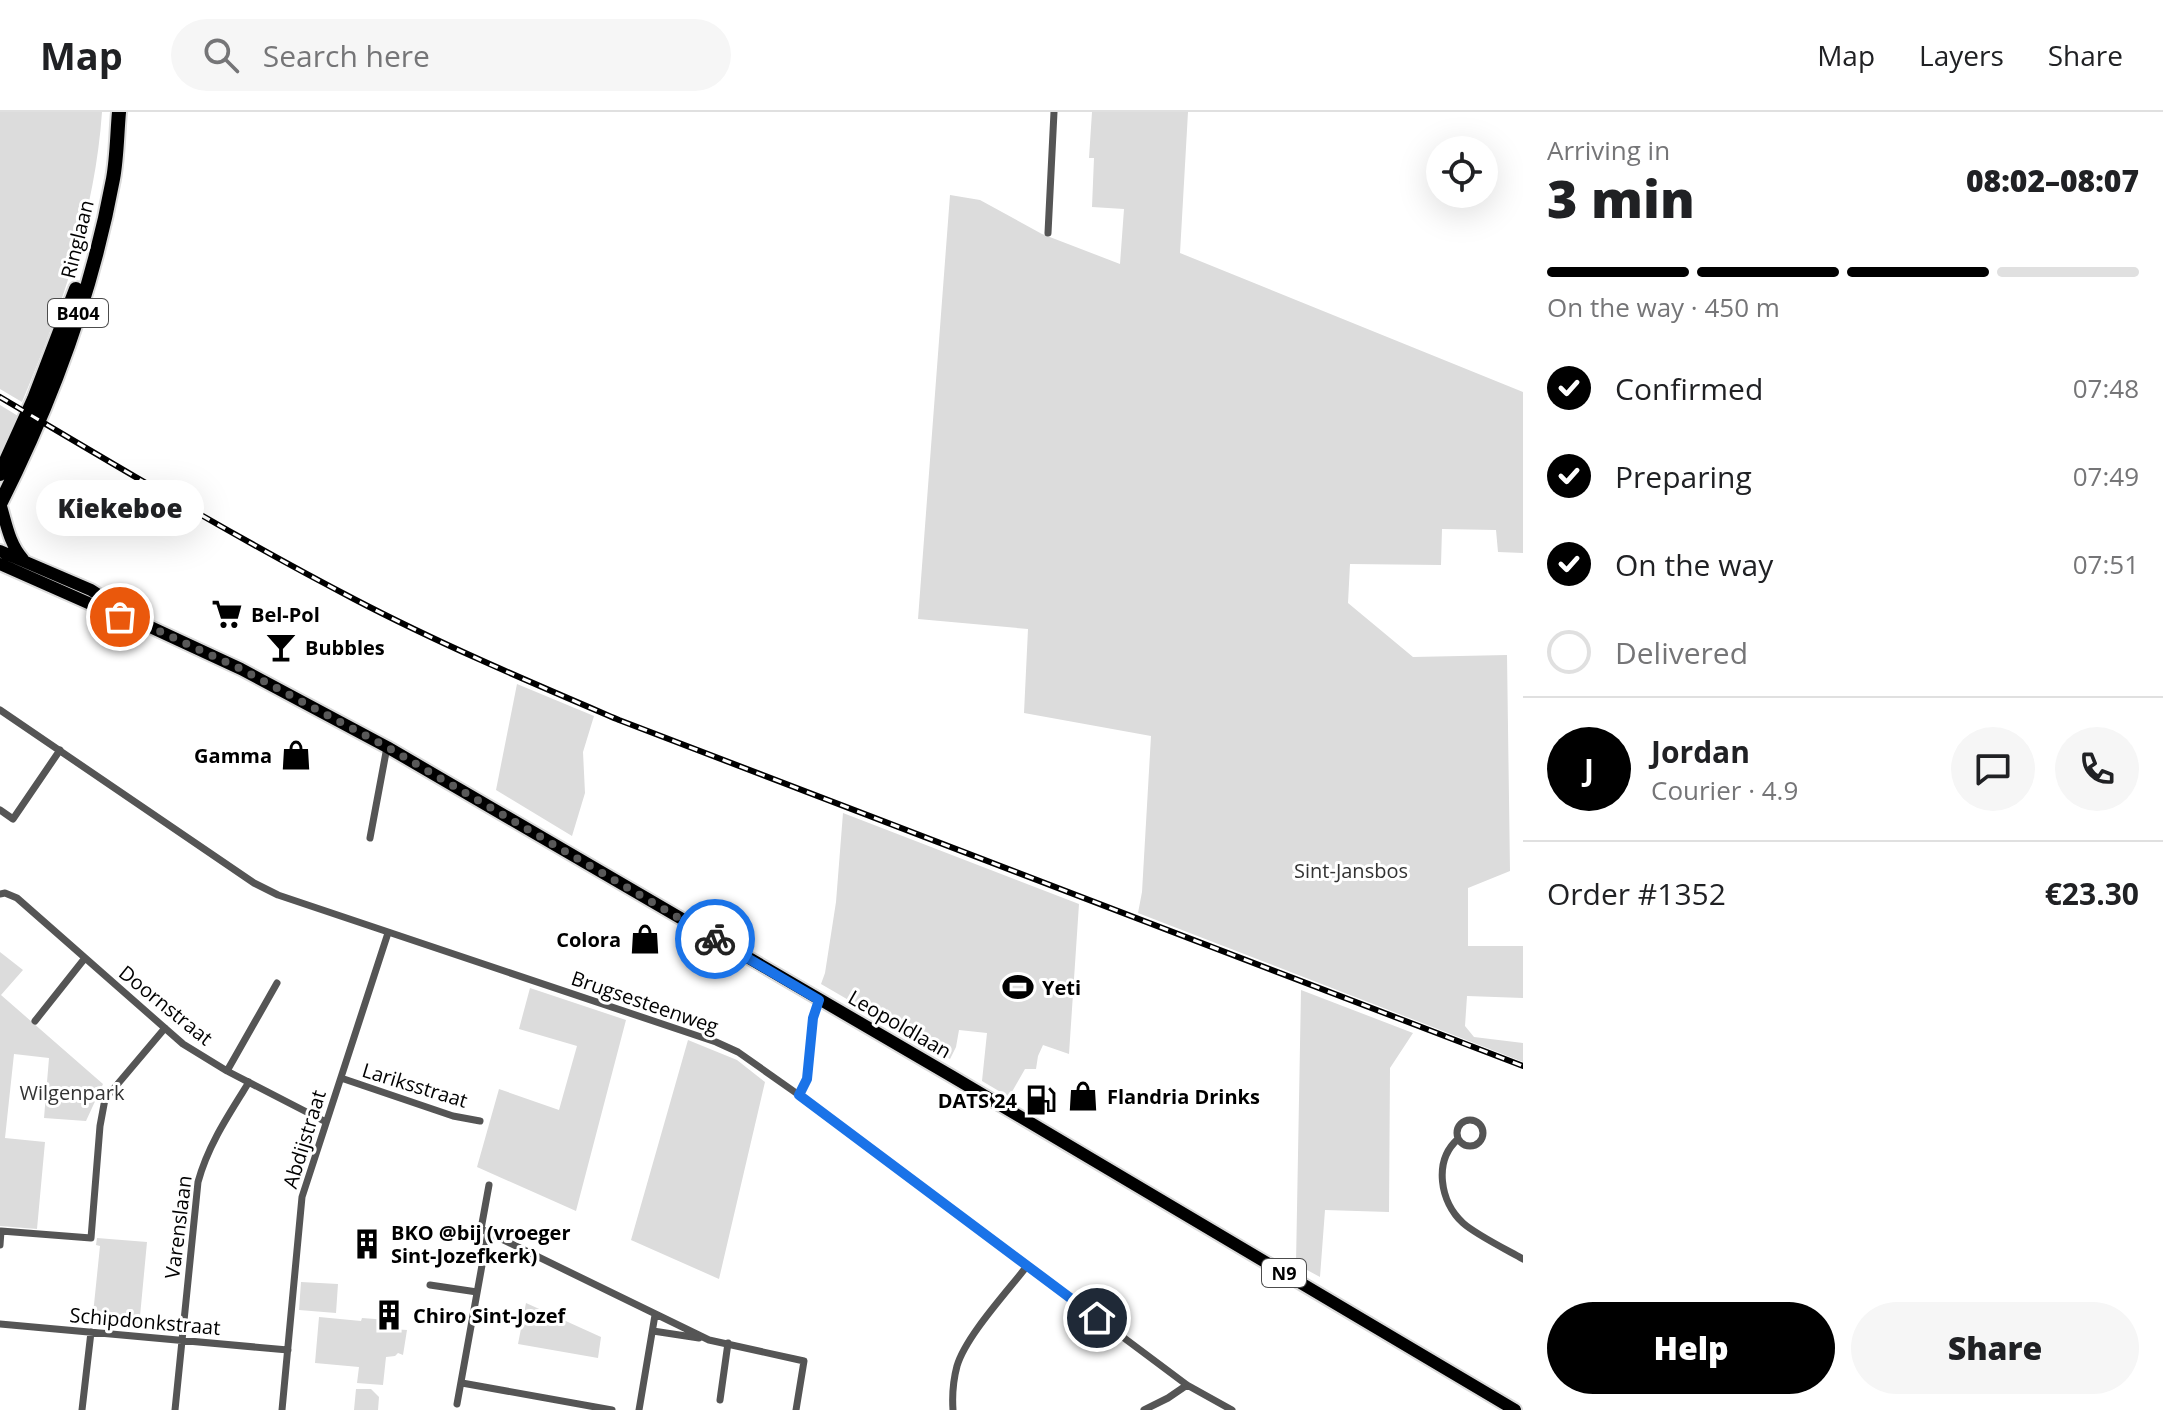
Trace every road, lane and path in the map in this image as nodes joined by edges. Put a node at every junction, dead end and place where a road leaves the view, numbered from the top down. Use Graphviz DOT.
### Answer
graph roads {
  1 [pos="110,112"];
  2 [pos="119,112"];
  3 [pos="1054,112"];
  4 [pos="1048,233"];
  5 [pos="2,468"];
  6 [pos="0,504"];
  7 [pos="0,551"];
  8 [pos="25,562"];
  9 [pos="0,564"];
  10 [pos="131,618"];
  11 [pos="0,710"];
  12 [pos="387,747"];
  13 [pos="60,750"];
  14 [pos="0,810"];
  15 [pos="370,838"];
  16 [pos="0,894"];
  17 [pos="388,933"];
  18 [pos="85,958"];
  19 [pos="277,983"];
  20 [pos="819,1000"];
  21 [pos="35,1021"];
  22 [pos="165,1028"];
  23 [pos="227,1071"];
  24 [pos="341,1078"];
  25 [pos="249,1082"];
  26 [pos="799,1095"];
  27 [pos="480,1121"];
  28 [pos="326,1122"];
  29 [pos="1458,1139"];
  30 [pos="489,1185"];
  31 [pos="1,1231"];
  32 [pos="488,1232"];
  33 [pos="0,1245"];
  34 [pos="1523,1259"];
  35 [pos="1027,1266"];
  36 [pos="430,1285"];
  37 [pos="477,1292"];
  38 [pos="655,1315"];
  39 [pos="0,1324"];
  40 [pos="653,1331"];
  41 [pos="91,1332"];
  42 [pos="181,1340"];
  43 [pos="709,1340"];
  44 [pos="728,1343"];
  45 [pos="288,1350"];
  46 [pos="462,1383"];
  47 [pos="1187,1385"];
  48 [pos="720,1400"];
  49 [pos="457,1404"];
  50 [pos="82,1410"];
  51 [pos="175,1410"];
  52 [pos="282,1410"];
  53 [pos="612,1410"];
  54 [pos="639,1410"];
  55 [pos="796,1410"];
  56 [pos="953,1410"];
  57 [pos="1144,1410"];
  58 [pos="1232,1410"];
  59 [pos="1515,1410"];
  1 -- 5 [label="highway, Ringlaan / B404"];
  2 -- 6 [label="highway, Ringlaan / B404"];
  3 -- 4 [label="street"];
  6 -- 8 [label="main road"];
  7 -- 8 [label="main road, Leopoldlaan / N9"];
  8 -- 10 [label="main road, Leopoldlaan / N9"];
  9 -- 10 [label="main road, Leopoldlaan / N9"];
  10 -- 12 [label="main road, Leopoldlaan / N9"];
  11 -- 13 [label="street, Brugsesteenweg"];
  12 -- 15 [label="street"];
  12 -- 20 [label="main road, Leopoldlaan / N9"];
  13 -- 14 [label="street"];
  13 -- 17 [label="street, Brugsesteenweg"];
  16 -- 18 [label="street, Doornstraat"];
  17 -- 24 [label="street, Abdijstraat"];
  17 -- 26 [label="street, Brugsesteenweg"];
  18 -- 21 [label="street"];
  18 -- 22 [label="street, Doornstraat"];
  19 -- 23 [label="street"];
  20 -- 26 [label="street"];
  20 -- 59 [label="main road, Leopoldlaan / N9"];
  22 -- 23 [label="street, Doornstraat"];
  22 -- 31 [label="street"];
  23 -- 25 [label="street, Doornstraat"];
  24 -- 27 [label="street, Lariksstraat"];
  24 -- 28 [label="street, Abdijstraat"];
  25 -- 28 [label="street, Doornstraat"];
  25 -- 42 [label="street, Varenslaan"];
  26 -- 35 [label="street, Brugsesteenweg"];
  28 -- 45 [label="street, Abdijstraat"];
  29 -- 34 [label="street"];
  30 -- 32 [label="street"];
  31 -- 33 [label="street"];
  32 -- 37 [label="street"];
  32 -- 38 [label="street"];
  35 -- 47 [label="street, Brugsesteenweg"];
  35 -- 56 [label="street"];
  36 -- 37 [label="street"];
  37 -- 46 [label="street"];
  38 -- 40 [label="street"];
  38 -- 43 [label="street"];
  39 -- 41 [label="street, Schipdonkstraat"];
  40 -- 43 [label="street"];
  40 -- 54 [label="street"];
  41 -- 42 [label="street, Schipdonkstraat"];
  41 -- 50 [label="street"];
  42 -- 45 [label="street, Schipdonkstraat"];
  42 -- 51 [label="street, Varenslaan"];
  43 -- 44 [label="street"];
  44 -- 48 [label="street"];
  44 -- 55 [label="street"];
  45 -- 52 [label="street, Abdijstraat"];
  46 -- 49 [label="street"];
  46 -- 53 [label="street"];
  47 -- 57 [label="street"];
  47 -- 58 [label="street, Brugsesteenweg"];
}
